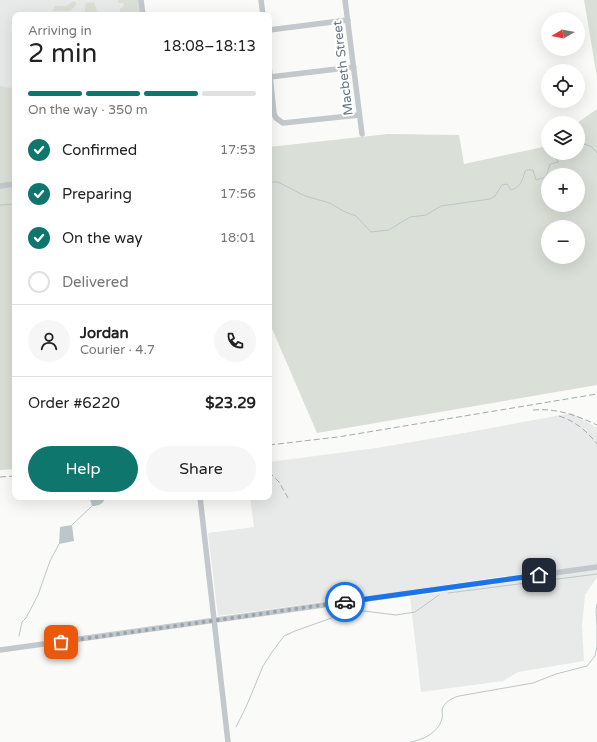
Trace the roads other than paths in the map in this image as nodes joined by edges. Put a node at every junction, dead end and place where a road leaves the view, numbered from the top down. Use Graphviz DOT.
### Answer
graph roads {
  1 [pos="141,0"];
  2 [pos="148,0"];
  3 [pos="261,0"];
  4 [pos="345,0"];
  5 [pos="143,12"];
  6 [pos="263,12"];
  7 [pos="348,20"];
  8 [pos="272,30"];
  9 [pos="354,67"];
  10 [pos="272,77"];
  11 [pos="272,96"];
  12 [pos="359,115"];
  13 [pos="362,134"];
  14 [pos="12,184"];
  15 [pos="0,186"];
  16 [pos="200,500"];
  17 [pos="597,567"];
  18 [pos="214,621"];
  19 [pos="0,650"];
  20 [pos="228,742"];
  1 -- 2 [label="street"];
  1 -- 5 [label="street"];
  3 -- 6 [label="street"];
  4 -- 7 [label="street, Macbeth Street"];
  7 -- 8 [label="street"];
  7 -- 9 [label="street, Macbeth Street"];
  9 -- 10 [label="street"];
  9 -- 12 [label="street, Macbeth Street"];
  11 -- 12 [label="street"];
  12 -- 13 [label="street, Macbeth Street"];
  14 -- 15 [label="street"];
  16 -- 18 [label="street"];
  17 -- 18 [label="street"];
  18 -- 19 [label="street"];
  18 -- 20 [label="street"];
}
